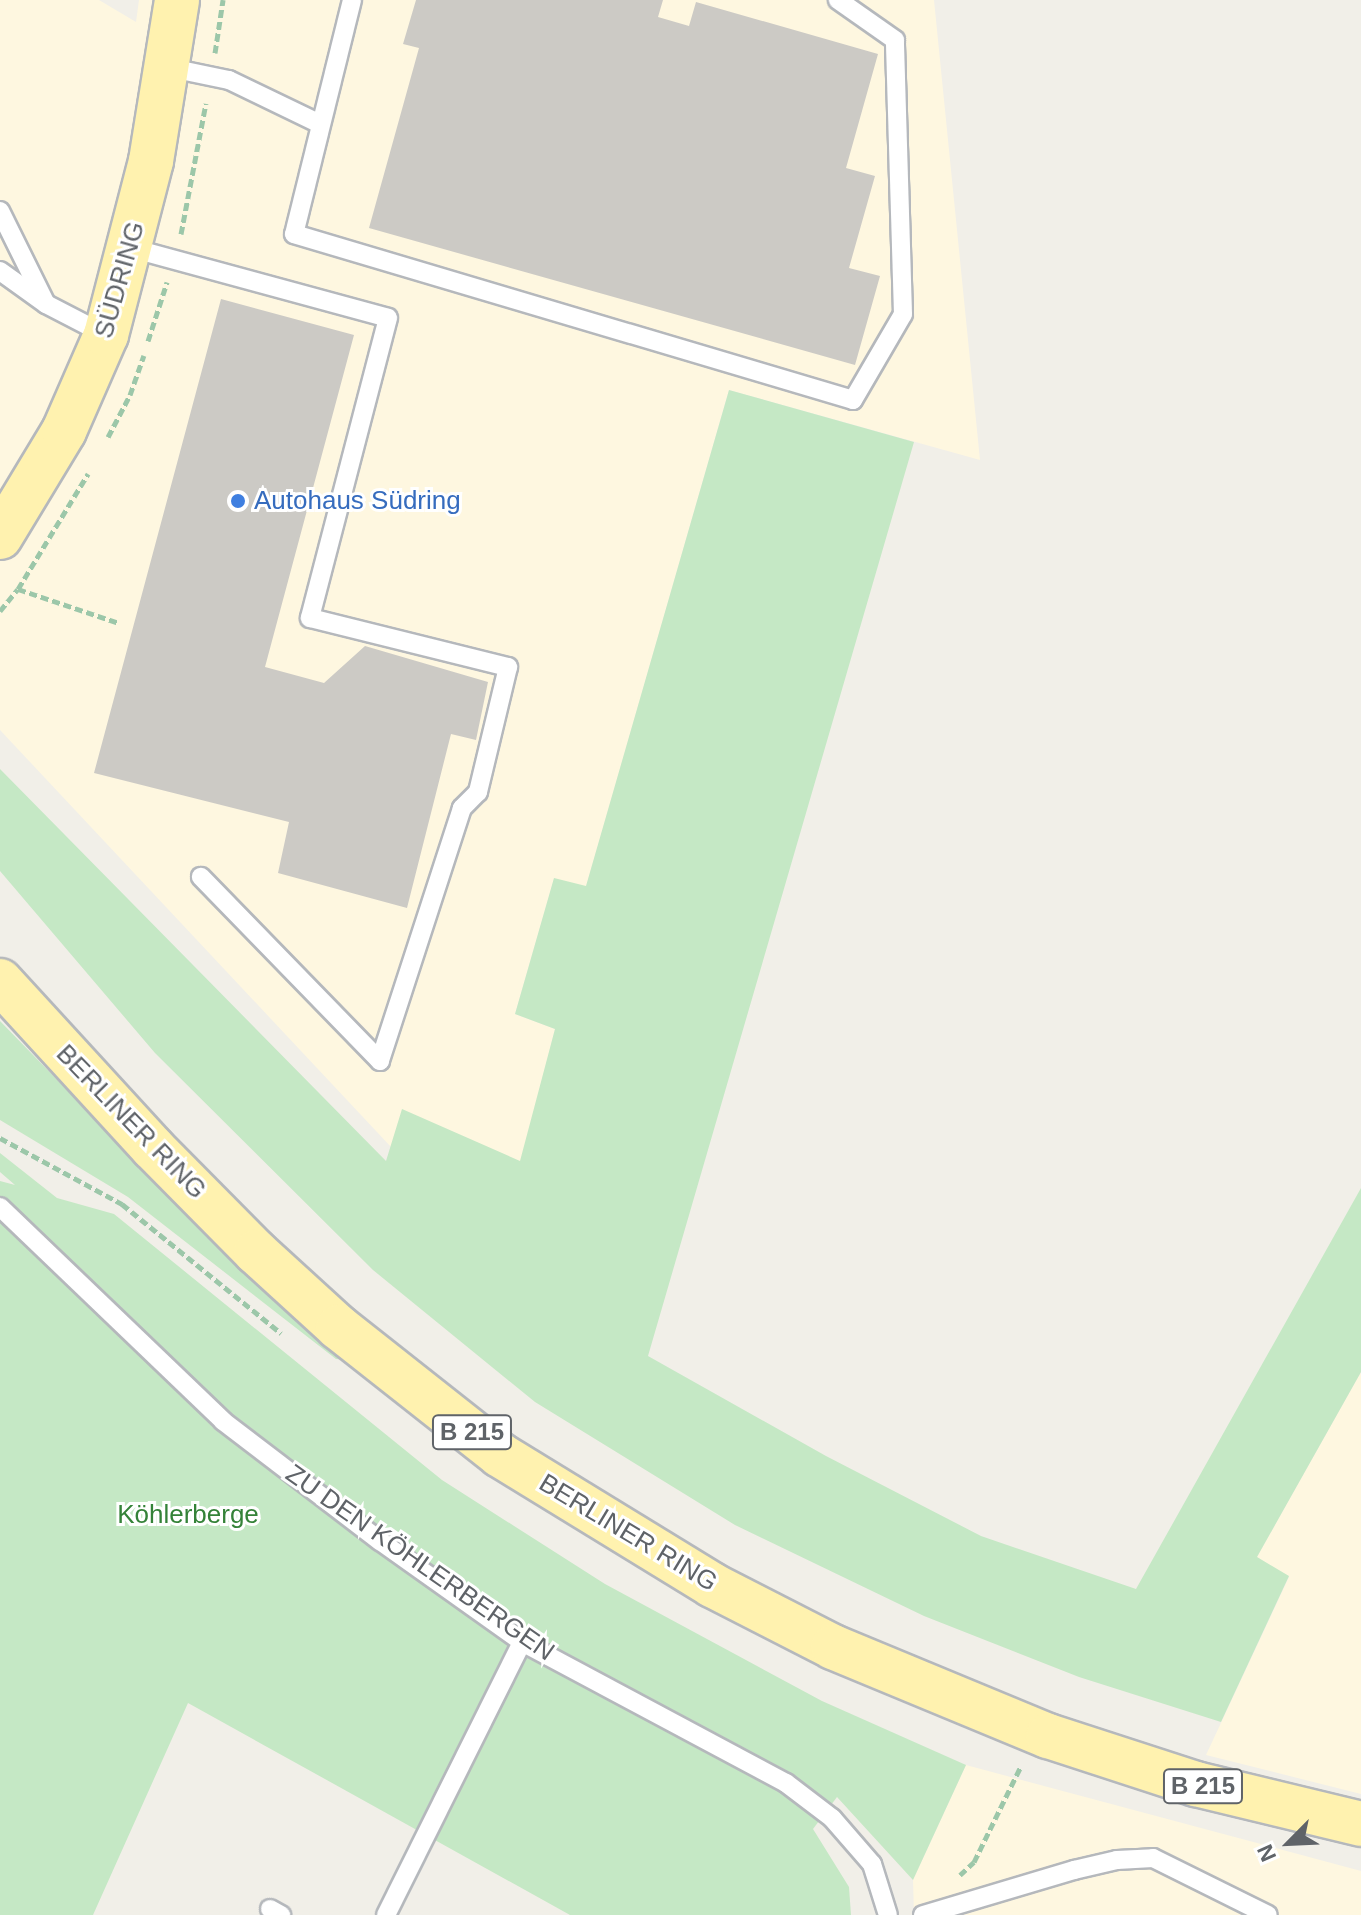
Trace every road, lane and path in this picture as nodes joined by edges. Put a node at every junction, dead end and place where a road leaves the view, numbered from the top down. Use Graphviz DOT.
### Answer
graph roads {
  1 [pos="177,0"];
  2 [pos="352,0"];
  3 [pos="838,0"];
  4 [pos="166,67"];
  5 [pos="320,124"];
  6 [pos="0,211"];
  7 [pos="131,248"];
  8 [pos="0,271"];
  9 [pos="46,304"];
  10 [pos="106,335"];
  11 [pos="0,537"];
  12 [pos="18,589"];
  13 [pos="119,623"];
  14 [pos="201,877"];
  15 [pos="0,981"];
  16 [pos="0,1207"];
  17 [pos="522,1642"];
  18 [pos="1022,1764"];
  19 [pos="1361,1824"];
  20 [pos="952,1883"];
  21 [pos="386,1915"];
  22 [pos="888,1915"];
  23 [pos="923,1915"];
  24 [pos="1268,1915"];
  1 -- 4 [label="main road, SÜDRING"];
  2 -- 5 [label="lane"];
  3 -- 5 [label="lane"];
  4 -- 5 [label="lane"];
  4 -- 7 [label="main road, SÜDRING"];
  6 -- 9 [label="lane"];
  7 -- 10 [label="main road, SÜDRING"];
  7 -- 14 [label="lane"];
  8 -- 9 [label="lane"];
  9 -- 10 [label="lane"];
  10 -- 11 [label="main road, SÜDRING"];
  12 -- 13 [label="path"];
  15 -- 19 [label="main road, BERLINER RING / B 215"];
  16 -- 17 [label="lane, ZU DEN KÖHLERBERGEN"];
  17 -- 21 [label="lane"];
  17 -- 22 [label="lane, ZU DEN KÖHLERBERGEN"];
  18 -- 20 [label="path"];
  23 -- 24 [label="lane"];
}
